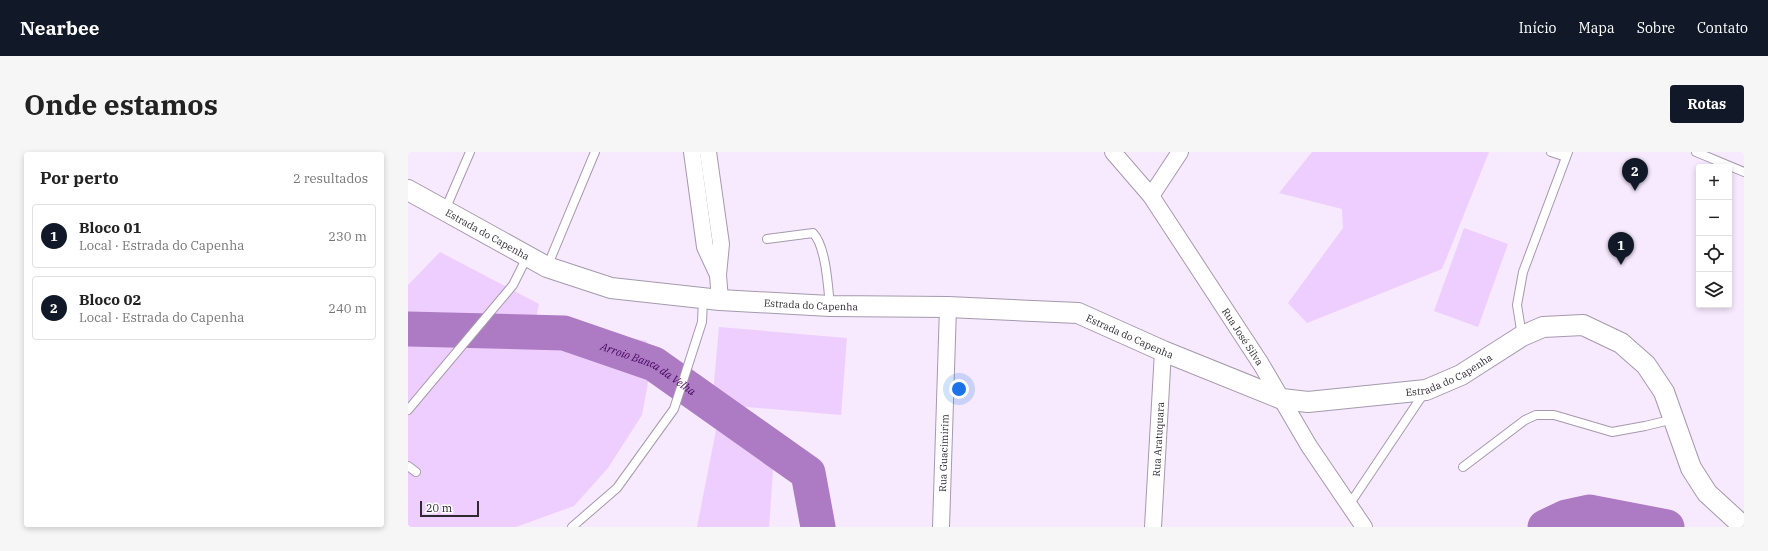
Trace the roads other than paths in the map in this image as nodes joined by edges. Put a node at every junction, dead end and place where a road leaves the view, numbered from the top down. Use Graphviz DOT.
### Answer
graph roads {
  1 [pos="470,152"];
  2 [pos="595,152"];
  3 [pos="692,152"];
  4 [pos="708,152"];
  5 [pos="1113,152"];
  6 [pos="1180,152"];
  7 [pos="1551,152"];
  8 [pos="1696,152"];
  9 [pos="1567,154"];
  10 [pos="1744,172"];
  11 [pos="408,190"];
  12 [pos="1151,196"];
  13 [pos="445,211"];
  14 [pos="767,239"];
  15 [pos="527,257"];
  16 [pos="547,267"];
  17 [pos="718,275"];
  18 [pos="712,300"];
  19 [pos="830,306"];
  20 [pos="948,306"];
  21 [pos="1522,336"];
  22 [pos="1163,351"];
  23 [pos="1426,390"];
  24 [pos="1282,399"];
  25 [pos="408,410"];
  26 [pos="1674,420"];
  27 [pos="408,466"];
  28 [pos="1463,467"];
  29 [pos="416,472"];
  30 [pos="1349,505"];
  31 [pos="572,527"];
  32 [pos="941,527"];
  33 [pos="1153,527"];
  34 [pos="1364,527"];
  35 [pos="1744,527"];
  1 -- 13 [label="lane"];
  2 -- 16 [label="lane"];
  3 -- 17 [label="street"];
  4 -- 17 [label="street"];
  5 -- 12 [label="street, Rua José Silva"];
  6 -- 12 [label="street"];
  7 -- 9 [label="lane"];
  8 -- 10 [label="lane"];
  9 -- 21 [label="lane"];
  11 -- 13 [label="street, Estrada do Capenha"];
  12 -- 24 [label="street, Rua José Silva"];
  13 -- 15 [label="street, Estrada do Capenha"];
  14 -- 19 [label="lane"];
  15 -- 16 [label="street, Estrada do Capenha"];
  15 -- 25 [label="lane"];
  16 -- 18 [label="street, Estrada do Capenha"];
  17 -- 18 [label="street"];
  18 -- 19 [label="street, Estrada do Capenha"];
  18 -- 31 [label="lane"];
  19 -- 20 [label="street, Estrada do Capenha"];
  20 -- 22 [label="street, Estrada do Capenha"];
  20 -- 32 [label="street, Rua Guacimirim"];
  21 -- 23 [label="street, Estrada do Capenha"];
  21 -- 26 [label="street, Estrada do Capenha"];
  22 -- 24 [label="street, Estrada do Capenha"];
  22 -- 33 [label="street, Rua Aratuquara"];
  23 -- 24 [label="street, Estrada do Capenha"];
  23 -- 30 [label="lane"];
  24 -- 30 [label="street, Rua José Silva"];
  26 -- 28 [label="lane"];
  26 -- 35 [label="street, Estrada do Capenha"];
  27 -- 29 [label="lane"];
  30 -- 34 [label="street, Rua José Silva"];
}
